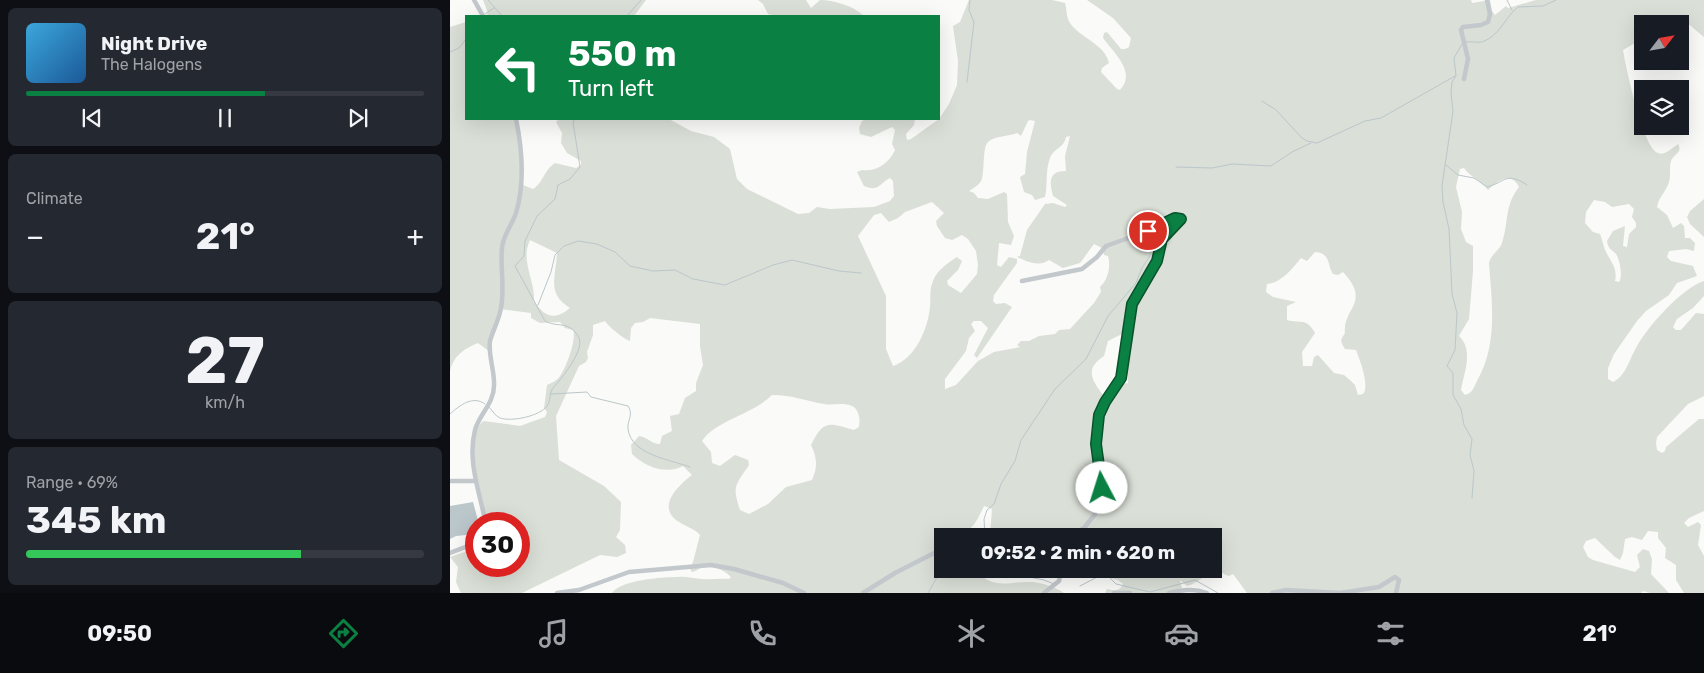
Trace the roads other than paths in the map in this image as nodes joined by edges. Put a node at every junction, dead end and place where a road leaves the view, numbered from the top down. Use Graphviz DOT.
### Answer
graph roads {
  1 [pos="474,0"];
  2 [pos="1487,0"];
  3 [pos="482,15"];
  4 [pos="1464,80"];
  5 [pos="516,120"];
  6 [pos="1022,281"];
  7 [pos="450,480"];
  8 [pos="475,481"];
  9 [pos="483,512"];
  10 [pos="1084,528"];
  11 [pos="465,547"];
  12 [pos="450,553"];
  13 [pos="934,553"];
  14 [pos="1060,578"];
  15 [pos="557,593"];
  16 [pos="804,593"];
  17 [pos="864,593"];
  18 [pos="1044,593"];
  19 [pos="1114,593"];
  20 [pos="1130,593"];
  21 [pos="1169,593"];
  22 [pos="1207,593"];
  23 [pos="1272,593"];
  24 [pos="1396,593"];
  1 -- 3 [label="street"];
  2 -- 4 [label="street"];
  5 -- 8 [label="street"];
  6 -- 10 [label="street"];
  7 -- 8 [label="street"];
  8 -- 9 [label="street"];
  11 -- 12 [label="street"];
  13 -- 17 [label="street"];
  14 -- 18 [label="street"];
  15 -- 16 [label="street"];
  19 -- 20 [label="street"];
  21 -- 22 [label="street"];
  23 -- 24 [label="street"];
}
